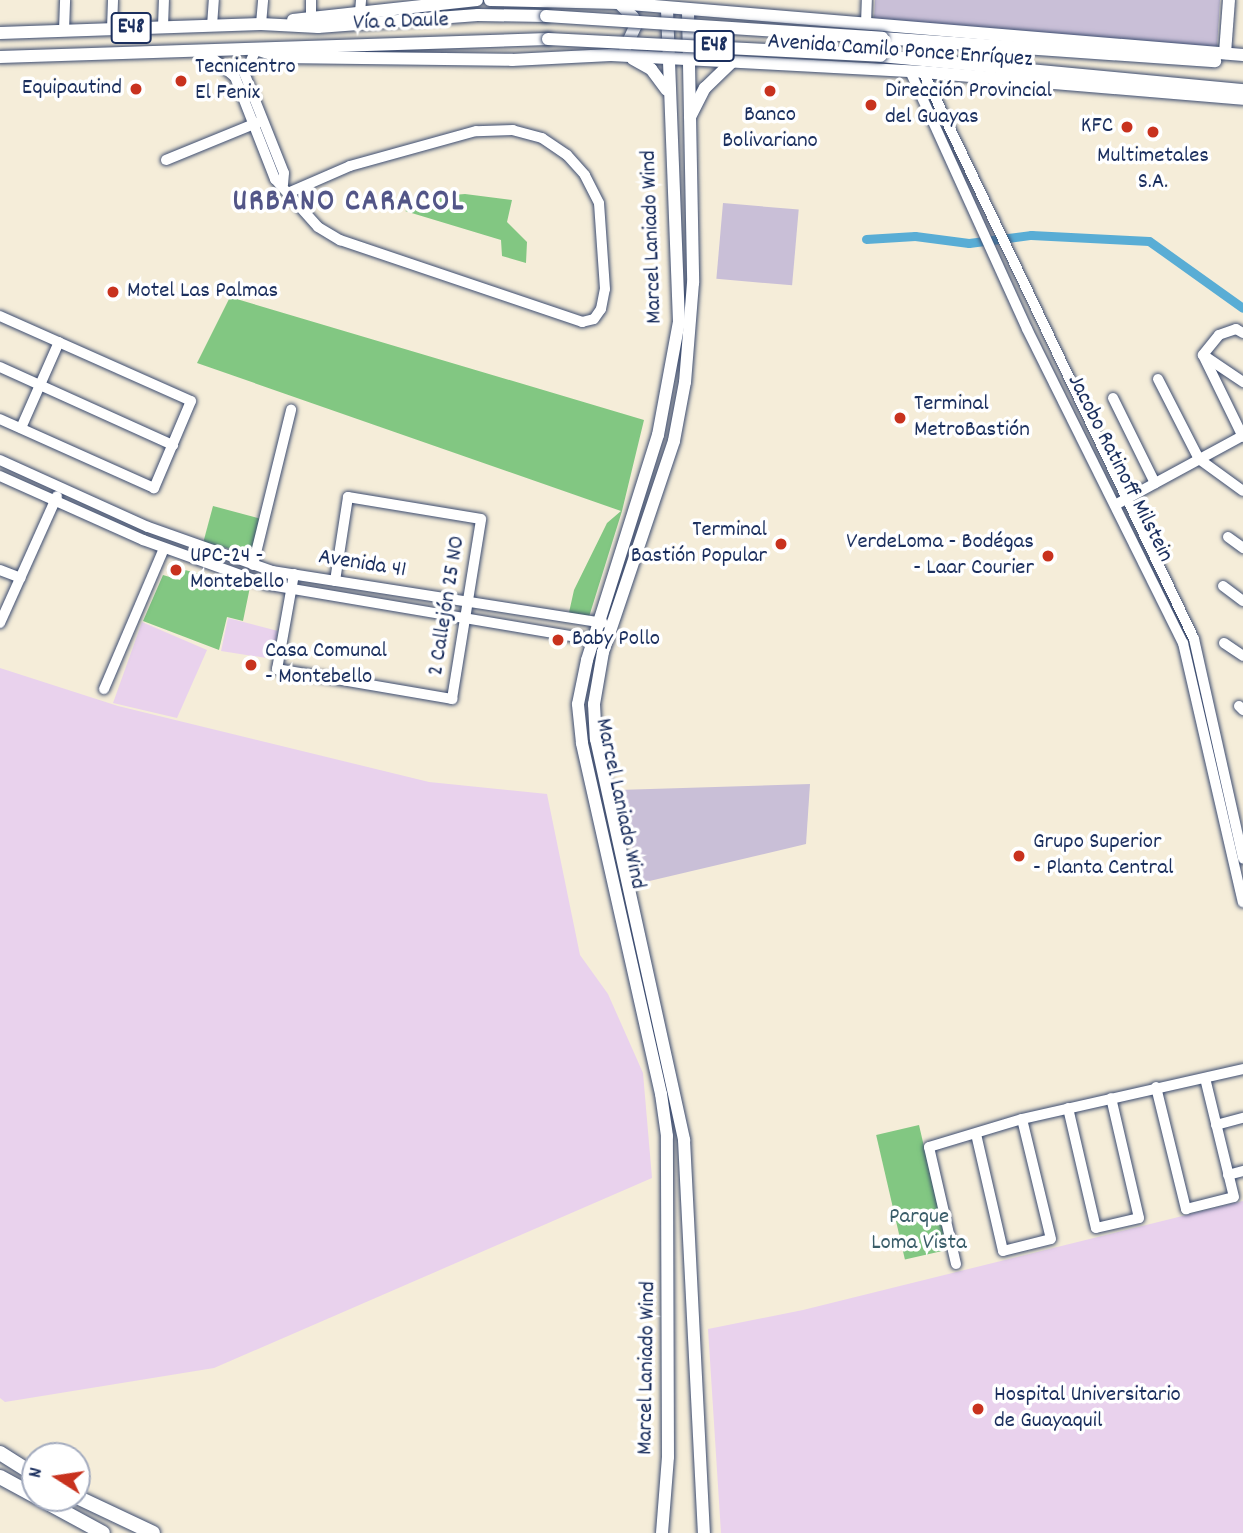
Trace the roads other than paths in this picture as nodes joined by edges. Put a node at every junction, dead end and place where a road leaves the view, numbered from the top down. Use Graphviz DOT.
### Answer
graph roads {
  1 [pos="65,0"];
  2 [pos="114,0"];
  3 [pos="164,0"];
  4 [pos="214,0"];
  5 [pos="263,0"];
  6 [pos="312,0"];
  7 [pos="477,0"];
  8 [pos="490,0"];
  9 [pos="680,0"];
  10 [pos="867,0"];
  11 [pos="1229,0"];
  12 [pos="448,1"];
  13 [pos="623,1"];
  14 [pos="409,3"];
  15 [pos="664,5"];
  16 [pos="360,6"];
  17 [pos="688,6"];
  18 [pos="546,16"];
  19 [pos="311,17"];
  20 [pos="261,24"];
  21 [pos="866,24"];
  22 [pos="212,26"];
  23 [pos="163,27"];
  24 [pos="112,29"];
  25 [pos="945,29"];
  26 [pos="64,31"];
  27 [pos="0,33"];
  28 [pos="548,39"];
  29 [pos="924,41"];
  30 [pos="973,44"];
  31 [pos="256,49"];
  32 [pos="204,51"];
  33 [pos="611,55"];
  34 [pos="1243,55"];
  35 [pos="626,56"];
  36 [pos="882,56"];
  37 [pos="1225,57"];
  38 [pos="0,58"];
  39 [pos="668,58"];
  40 [pos="686,59"];
  41 [pos="512,60"];
  42 [pos="950,60"];
  43 [pos="732,62"];
  44 [pos="1243,63"];
  45 [pos="916,71"];
  46 [pos="1243,90"];
  47 [pos="668,92"];
  48 [pos="1243,99"];
  49 [pos="258,123"];
  50 [pos="687,123"];
  51 [pos="166,160"];
  52 [pos="286,188"];
  53 [pos="0,316"];
  54 [pos="1243,334"];
  55 [pos="59,342"];
  56 [pos="1203,355"];
  57 [pos="0,367"];
  58 [pos="1158,379"];
  59 [pos="1243,382"];
  60 [pos="40,385"];
  61 [pos="1113,398"];
  62 [pos="291,410"];
  63 [pos="0,419"];
  64 [pos="21,428"];
  65 [pos="1242,437"];
  66 [pos="173,445"];
  67 [pos="1199,459"];
  68 [pos="4,461"];
  69 [pos="0,476"];
  70 [pos="1155,483"];
  71 [pos="61,487"];
  72 [pos="1243,491"];
  73 [pos="1128,498"];
  74 [pos="55,500"];
  75 [pos="1115,505"];
  76 [pos="1228,537"];
  77 [pos="164,548"];
  78 [pos="1243,548"];
  79 [pos="253,565"];
  80 [pos="0,570"];
  81 [pos="294,574"];
  82 [pos="21,578"];
  83 [pos="335,581"];
  84 [pos="1223,586"];
  85 [pos="291,588"];
  86 [pos="1243,601"];
  87 [pos="468,602"];
  88 [pos="465,616"];
  89 [pos="598,622"];
  90 [pos="0,623"];
  91 [pos="612,624"];
  92 [pos="593,638"];
  93 [pos="606,642"];
  94 [pos="1224,643"];
  95 [pos="1243,656"];
  96 [pos="104,689"];
  97 [pos="1225,800"];
  98 [pos="1243,859"];
  99 [pos="1243,902"];
  100 [pos="1243,1069"];
  101 [pos="1205,1078"];
  102 [pos="1156,1087"];
  103 [pos="1111,1098"];
  104 [pos="1068,1108"];
  105 [pos="1243,1118"];
  106 [pos="1022,1119"];
  107 [pos="1216,1125"];
  108 [pos="976,1134"];
  109 [pos="1243,1171"];
  110 [pos="1228,1175"];
  111 [pos="956,1264"];
  112 [pos="0,1453"];
  113 [pos="21,1466"];
  114 [pos="0,1477"];
  115 [pos="91,1504"];
  116 [pos="103,1533"];
  117 [pos="153,1533"];
  118 [pos="662,1533"];
  119 [pos="704,1533"];
  1 -- 26 [label="street"];
  2 -- 24 [label="street"];
  3 -- 23 [label="street"];
  4 -- 22 [label="street"];
  5 -- 20 [label="street"];
  6 -- 19 [label="street"];
  7 -- 12 [label="main road, Vía a Daule / E48"];
  8 -- 13 [label="main road, Avenida Camilo Ponce Enríquez / E48"];
  9 -- 17 [label="main road"];
  10 -- 21 [label="street"];
  11 -- 37 [label="main road"];
  12 -- 14 [label="main road, Vía a Daule / E48"];
  13 -- 15 [label="main road, Avenida Camilo Ponce Enríquez / E48"];
  13 -- 33 [label="main road"];
  14 -- 16 [label="main road, Vía a Daule / E48"];
  15 -- 17 [label="main road, Avenida Camilo Ponce Enríquez / E48"];
  15 -- 39 [label="main road, Marcel Laniado Wind"];
  16 -- 19 [label="main road, Vía a Daule / E48"];
  17 -- 21 [label="main road, Avenida Camilo Ponce Enríquez / E48"];
  17 -- 40 [label="main road, Marcel Laniado Wind"];
  18 -- 20 [label="main road, Vía a Daule / E48"];
  18 -- 29 [label="main road, Avenida Camilo Ponce Enríquez / E48, bridge"];
  19 -- 20 [label="main road, Vía a Daule / E48"];
  20 -- 22 [label="main road, Vía a Daule / E48"];
  21 -- 25 [label="main road, Avenida Camilo Ponce Enríquez / E48"];
  22 -- 23 [label="main road, Vía a Daule / E48"];
  23 -- 24 [label="main road, Vía a Daule / E48"];
  24 -- 26 [label="main road, Vía a Daule / E48"];
  25 -- 29 [label="main road"];
  25 -- 30 [label="main road"];
  25 -- 37 [label="main road, Avenida Camilo Ponce Enríquez / E48"];
  26 -- 27 [label="main road, Vía a Daule / E48"];
  28 -- 31 [label="main road, Vía a Daule / E48"];
  28 -- 36 [label="main road, Avenida Camilo Ponce Enríquez / E48, bridge"];
  29 -- 30 [label="main road, Avenida Camilo Ponce Enríquez / E48"];
  30 -- 37 [label="main road, Avenida Camilo Ponce Enríquez / E48"];
  31 -- 32 [label="main road, Vía a Daule / E48"];
  31 -- 41 [label="main road, Vía a Daule / E48"];
  31 -- 49 [label="street"];
  32 -- 38 [label="main road, Vía a Daule / E48"];
  32 -- 49 [label="street"];
  33 -- 35 [label="main road, Avenida Camilo Ponce Enríquez / E48"];
  33 -- 41 [label="main road, Avenida Camilo Ponce Enríquez / E48"];
  34 -- 37 [label="main road, Avenida Camilo Ponce Enríquez / E48"];
  35 -- 39 [label="main road, Avenida Camilo Ponce Enríquez / E48"];
  35 -- 47 [label="main road"];
  36 -- 42 [label="main road, Avenida Camilo Ponce Enríquez / E48"];
  36 -- 45 [label="main road"];
  37 -- 44 [label="main road, Avenida Camilo Ponce Enríquez / E48"];
  39 -- 40 [label="main road, Avenida Camilo Ponce Enríquez / E48"];
  39 -- 47 [label="main road, Marcel Laniado Wind"];
  40 -- 43 [label="main road, Avenida Camilo Ponce Enríquez / E48"];
  40 -- 50 [label="main road, Marcel Laniado Wind"];
  42 -- 45 [label="main road"];
  42 -- 46 [label="main road, Avenida Camilo Ponce Enríquez / E48"];
  43 -- 45 [label="main road, Avenida Camilo Ponce Enríquez / E48"];
  43 -- 50 [label="main road"];
  45 -- 48 [label="main road, Avenida Camilo Ponce Enríquez / E48"];
  45 -- 73 [label="street, Jacobo Ratinoff Milstein"];
  45 -- 75 [label="street, Jacobo Ratinoff Milstein"];
  47 -- 89 [label="main road, Marcel Laniado Wind"];
  49 -- 51 [label="street"];
  49 -- 52 [label="street"];
  50 -- 91 [label="main road, Marcel Laniado Wind"];
  52 -- 52 [label="street"];
  53 -- 55 [label="street"];
  54 -- 56 [label="street"];
  55 -- 60 [label="street"];
  55 -- 66 [label="street"];
  56 -- 59 [label="street"];
  56 -- 65 [label="street"];
  57 -- 60 [label="street"];
  58 -- 67 [label="street"];
  60 -- 64 [label="street"];
  60 -- 66 [label="street"];
  61 -- 70 [label="street"];
  62 -- 79 [label="street"];
  63 -- 64 [label="street"];
  64 -- 66 [label="street"];
  65 -- 67 [label="street"];
  67 -- 70 [label="street"];
  67 -- 72 [label="street"];
  68 -- 69 [label="street"];
  68 -- 71 [label="street, Avenida 41"];
  69 -- 74 [label="street, Avenida 41"];
  70 -- 73 [label="street"];
  71 -- 74 [label="street"];
  71 -- 79 [label="street, Avenida 41"];
  73 -- 75 [label="street"];
  73 -- 97 [label="street, Jacobo Ratinoff Milstein"];
  74 -- 77 [label="street, Avenida 41"];
  74 -- 82 [label="street"];
  75 -- 97 [label="street, Jacobo Ratinoff Milstein"];
  76 -- 78 [label="street"];
  77 -- 85 [label="street, Avenida 41"];
  77 -- 96 [label="street"];
  79 -- 81 [label="street, Avenida 41"];
  80 -- 82 [label="street"];
  81 -- 83 [label="street, Avenida 41"];
  81 -- 85 [label="street"];
  82 -- 90 [label="street"];
  83 -- 87 [label="street, Avenida 41"];
  83 -- 87 [label="street, 2 Callejón 25 NO"];
  84 -- 86 [label="street"];
  85 -- 88 [label="street, Avenida 41"];
  85 -- 88 [label="street, 2 Callejón 25 NO"];
  87 -- 88 [label="street, 2 Callejón 25 NO"];
  87 -- 89 [label="street, Avenida 41"];
  88 -- 92 [label="street, Avenida 41"];
  89 -- 91 [label="street, Avenida 41"];
  89 -- 92 [label="main road, Marcel Laniado Wind"];
  91 -- 93 [label="main road, Marcel Laniado Wind"];
  92 -- 93 [label="street, Avenida 41"];
  92 -- 118 [label="main road, Marcel Laniado Wind"];
  93 -- 119 [label="main road, Marcel Laniado Wind"];
  94 -- 95 [label="street"];
  97 -- 98 [label="street, Jacobo Ratinoff Milstein"];
  97 -- 99 [label="street, Jacobo Ratinoff Milstein"];
  100 -- 101 [label="street"];
  101 -- 102 [label="street"];
  101 -- 107 [label="street"];
  102 -- 103 [label="street"];
  102 -- 110 [label="street"];
  103 -- 104 [label="street"];
  103 -- 104 [label="street"];
  104 -- 106 [label="street"];
  105 -- 107 [label="street"];
  106 -- 108 [label="street"];
  106 -- 108 [label="street"];
  107 -- 110 [label="street"];
  108 -- 111 [label="street"];
  109 -- 110 [label="street"];
  112 -- 113 [label="highway"];
  114 -- 116 [label="highway"];
  115 -- 117 [label="highway"];
}
